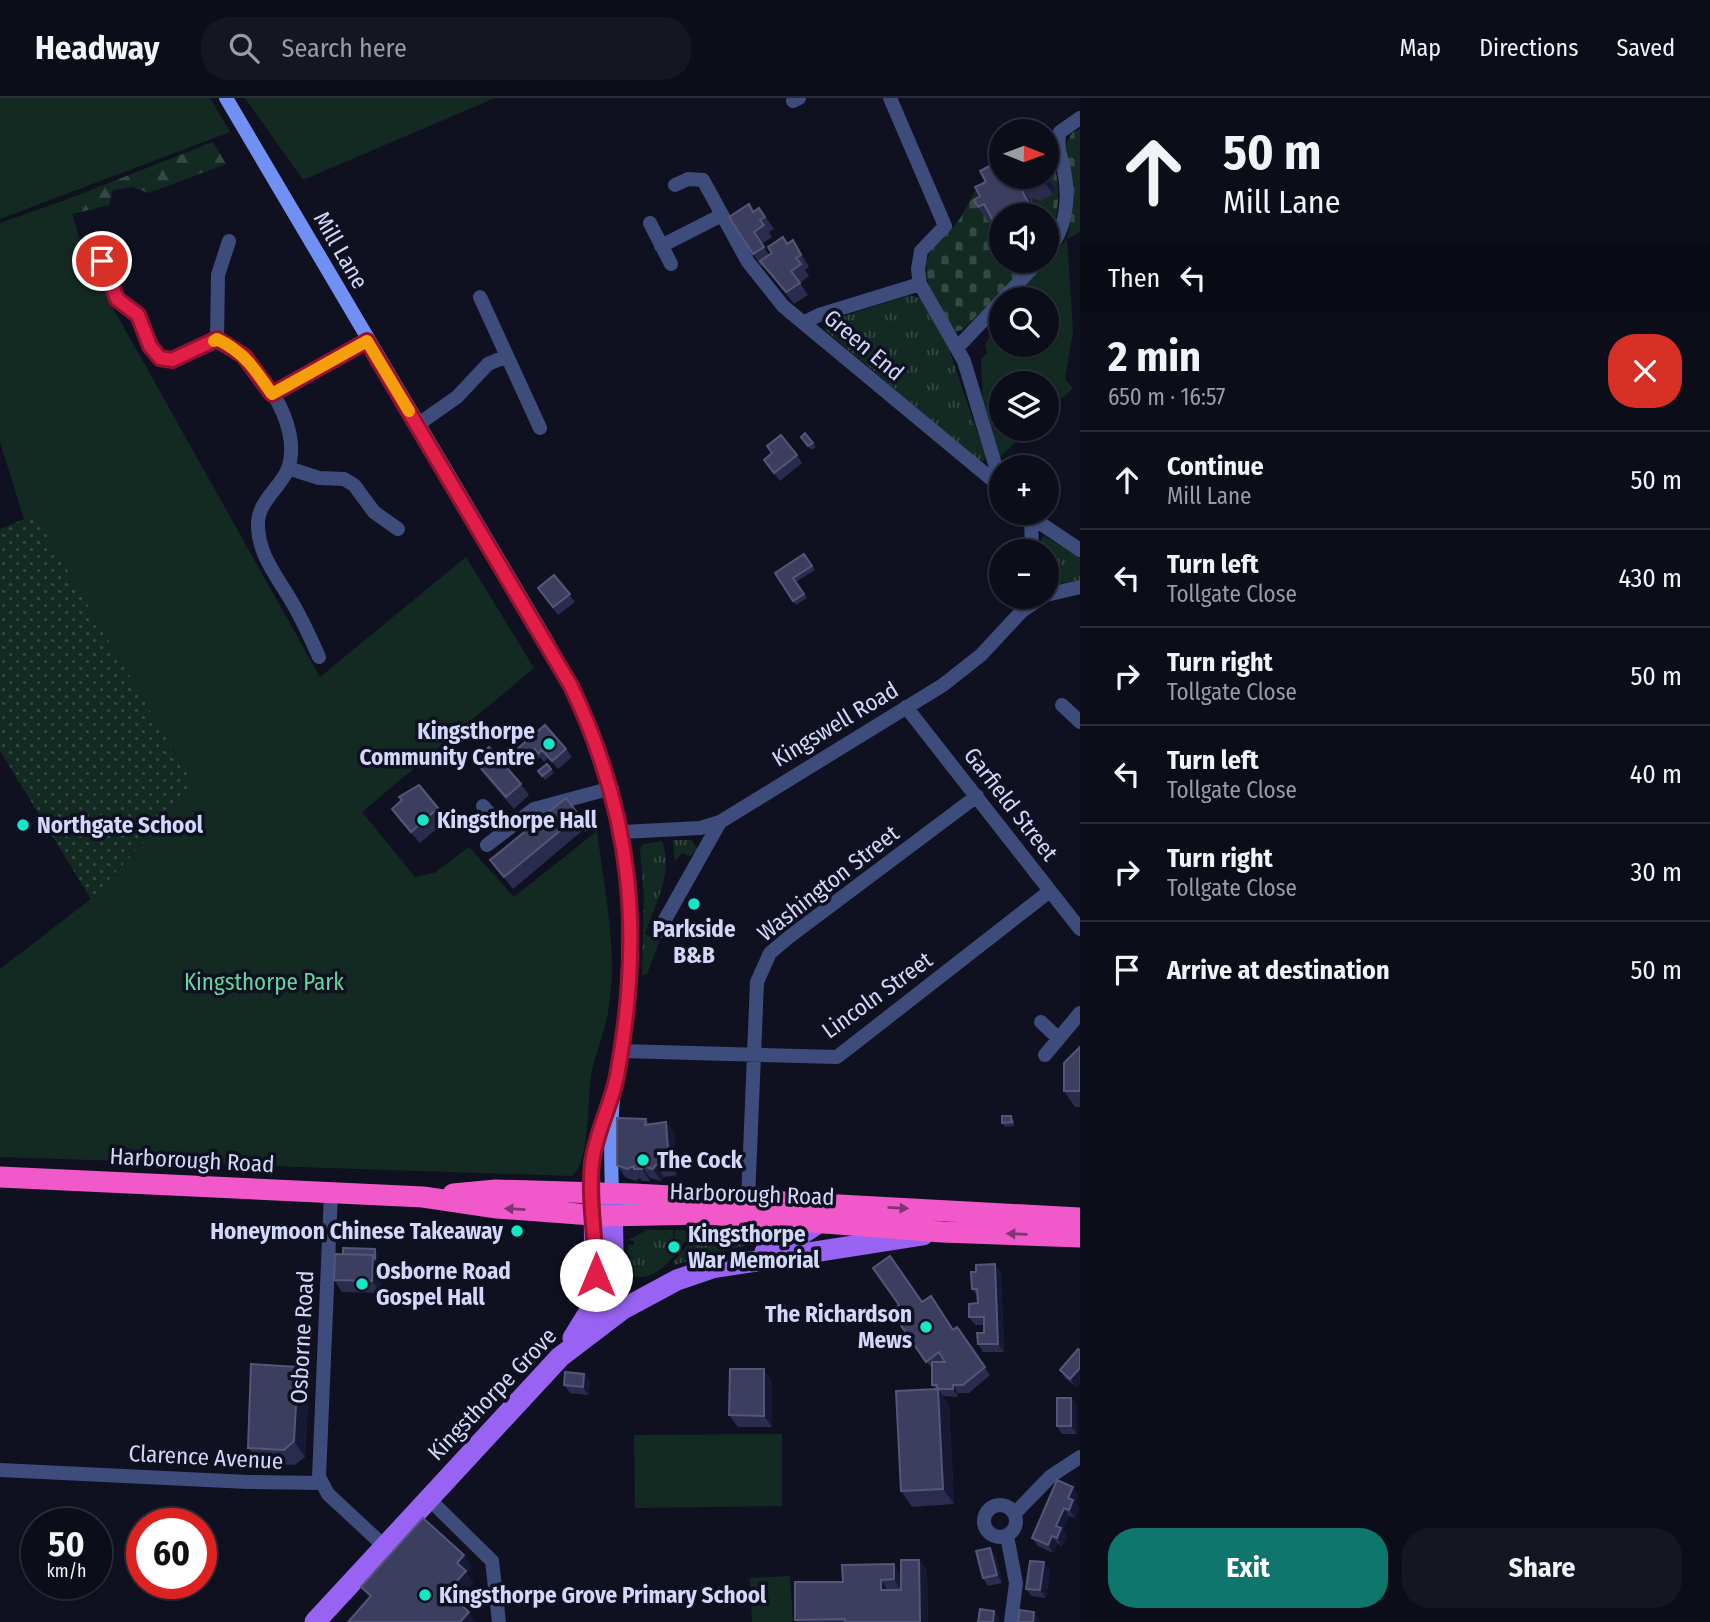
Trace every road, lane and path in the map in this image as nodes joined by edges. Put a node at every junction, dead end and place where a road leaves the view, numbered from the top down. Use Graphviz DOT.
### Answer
graph roads {
  1 [pos="226,98"];
  2 [pos="890,98"];
  3 [pos="1080,118"];
  4 [pos="674,185"];
  5 [pos="720,216"];
  6 [pos="650,223"];
  7 [pos="1059,235"];
  8 [pos="229,241"];
  9 [pos="662,246"];
  10 [pos="102,261"];
  11 [pos="671,264"];
  12 [pos="1028,273"];
  13 [pos="920,284"];
  14 [pos="480,298"];
  15 [pos="803,323"];
  16 [pos="217,339"];
  17 [pos="367,341"];
  18 [pos="957,348"];
  19 [pos="507,356"];
  20 [pos="272,394"];
  21 [pos="417,425"];
  22 [pos="540,428"];
  23 [pos="992,455"];
  24 [pos="288,468"];
  25 [pos="989,475"];
  26 [pos="1042,525"];
  27 [pos="398,529"];
  28 [pos="1080,550"];
  29 [pos="1080,587"];
  30 [pos="1059,592"];
  31 [pos="1019,609"];
  32 [pos="319,657"];
  33 [pos="1062,705"];
  34 [pos="906,707"];
  35 [pos="1080,722"];
  36 [pos="612,788"];
  37 [pos="977,796"];
  38 [pos="483,806"];
  39 [pos="720,822"];
  40 [pos="504,830"];
  41 [pos="622,832"];
  42 [pos="487,845"];
  43 [pos="1050,891"];
  44 [pos="1080,929"];
  45 [pos="658,932"];
  46 [pos="1080,1013"];
  47 [pos="1041,1022"];
  48 [pos="1058,1038"];
  49 [pos="625,1051"];
  50 [pos="1045,1055"];
  51 [pos="752,1056"];
  52 [pos="613,1095"];
  53 [pos="0,1177"];
  54 [pos="331,1192"];
  55 [pos="634,1194"];
  56 [pos="748,1200"];
  57 [pos="605,1204"];
  58 [pos="854,1206"];
  59 [pos="1080,1218"];
  60 [pos="820,1221"];
  61 [pos="942,1231"];
  62 [pos="1080,1237"];
  63 [pos="747,1260"];
  64 [pos="606,1320"];
  65 [pos="560,1357"];
  66 [pos="1080,1457"];
  67 [pos="0,1470"];
  68 [pos="320,1483"];
  69 [pos="429,1499"];
  70 [pos="1015,1513"];
  71 [pos="1007,1536"];
  72 [pos="384,1546"];
  73 [pos="315,1622"];
  74 [pos="499,1622"];
  75 [pos="1011,1622"];
  1 -- 17 [label="street, Mill Lane"];
  2 -- 13 [label="street"];
  3 -- 7 [label="street"];
  4 -- 5 [label="street, Green End"];
  5 -- 9 [label="street"];
  5 -- 15 [label="street, Green End"];
  6 -- 9 [label="street"];
  8 -- 16 [label="street"];
  9 -- 11 [label="street"];
  10 -- 16 [label="street"];
  12 -- 18 [label="street"];
  13 -- 15 [label="street"];
  13 -- 18 [label="street"];
  14 -- 19 [label="street"];
  15 -- 25 [label="street, Green End"];
  16 -- 20 [label="street"];
  17 -- 20 [label="street"];
  17 -- 21 [label="street, Mill Lane"];
  18 -- 23 [label="street"];
  19 -- 21 [label="street"];
  19 -- 22 [label="street"];
  20 -- 24 [label="street"];
  21 -- 36 [label="street, Mill Lane"];
  24 -- 27 [label="street"];
  24 -- 32 [label="street"];
  26 -- 28 [label="street"];
  29 -- 30 [label="street, Kingswell Road"];
  31 -- 34 [label="street, Kingswell Road"];
  33 -- 35 [label="street"];
  34 -- 37 [label="street, Garfield Street"];
  34 -- 39 [label="street, Kingswell Road"];
  36 -- 40 [label="street"];
  36 -- 41 [label="street, Mill Lane"];
  37 -- 43 [label="street, Garfield Street"];
  37 -- 51 [label="street, Washington Street"];
  38 -- 40 [label="street"];
  39 -- 41 [label="street, Kingswell Road"];
  39 -- 45 [label="street"];
  40 -- 42 [label="street"];
  41 -- 49 [label="street, Mill Lane"];
  43 -- 44 [label="street, Garfield Street"];
  43 -- 51 [label="street, Lincoln Street"];
  46 -- 48 [label="street"];
  47 -- 48 [label="street"];
  48 -- 50 [label="street"];
  49 -- 51 [label="street, Lincoln Street"];
  49 -- 52 [label="street, Mill Lane"];
  49 -- 55 [label="street"];
  51 -- 56 [label="street, Washington Street"];
  52 -- 57 [label="street, Mill Lane"];
  52 -- 57 [label="street, Mill Lane"];
  53 -- 54 [label="highway, Harborough Road"];
  54 -- 57 [label="highway, Harborough Road"];
  54 -- 68 [label="street, Osborne Road"];
  55 -- 56 [label="highway, Harborough Road"];
  55 -- 57 [label="highway, Harborough Road"];
  56 -- 58 [label="highway, Harborough Road"];
  57 -- 60 [label="highway, Harborough Road"];
  57 -- 64 [label="main road"];
  57 -- 65 [label="main road"];
  58 -- 59 [label="highway, Harborough Road, one-way"];
  58 -- 60 [label="main road, Kingsthorpe Grove"];
  60 -- 61 [label="highway, Harborough Road"];
  60 -- 63 [label="main road, Kingsthorpe Grove"];
  62 -- 61 [label="highway, Harborough Road, one-way"];
  61 -- 63 [label="main road, Kingsthorpe Grove"];
  63 -- 64 [label="main road, Kingsthorpe Grove"];
  64 -- 65 [label="main road, Kingsthorpe Grove"];
  65 -- 69 [label="main road, Kingsthorpe Grove"];
  66 -- 70 [label="street"];
  67 -- 68 [label="street, Clarence Avenue"];
  68 -- 72 [label="street"];
  69 -- 72 [label="main road, Kingsthorpe Grove"];
  69 -- 74 [label="street"];
  70 -- 71 [label="street"];
  70 -- 71 [label="street"];
  71 -- 75 [label="street"];
  72 -- 73 [label="main road, Kingsthorpe Grove"];
}
